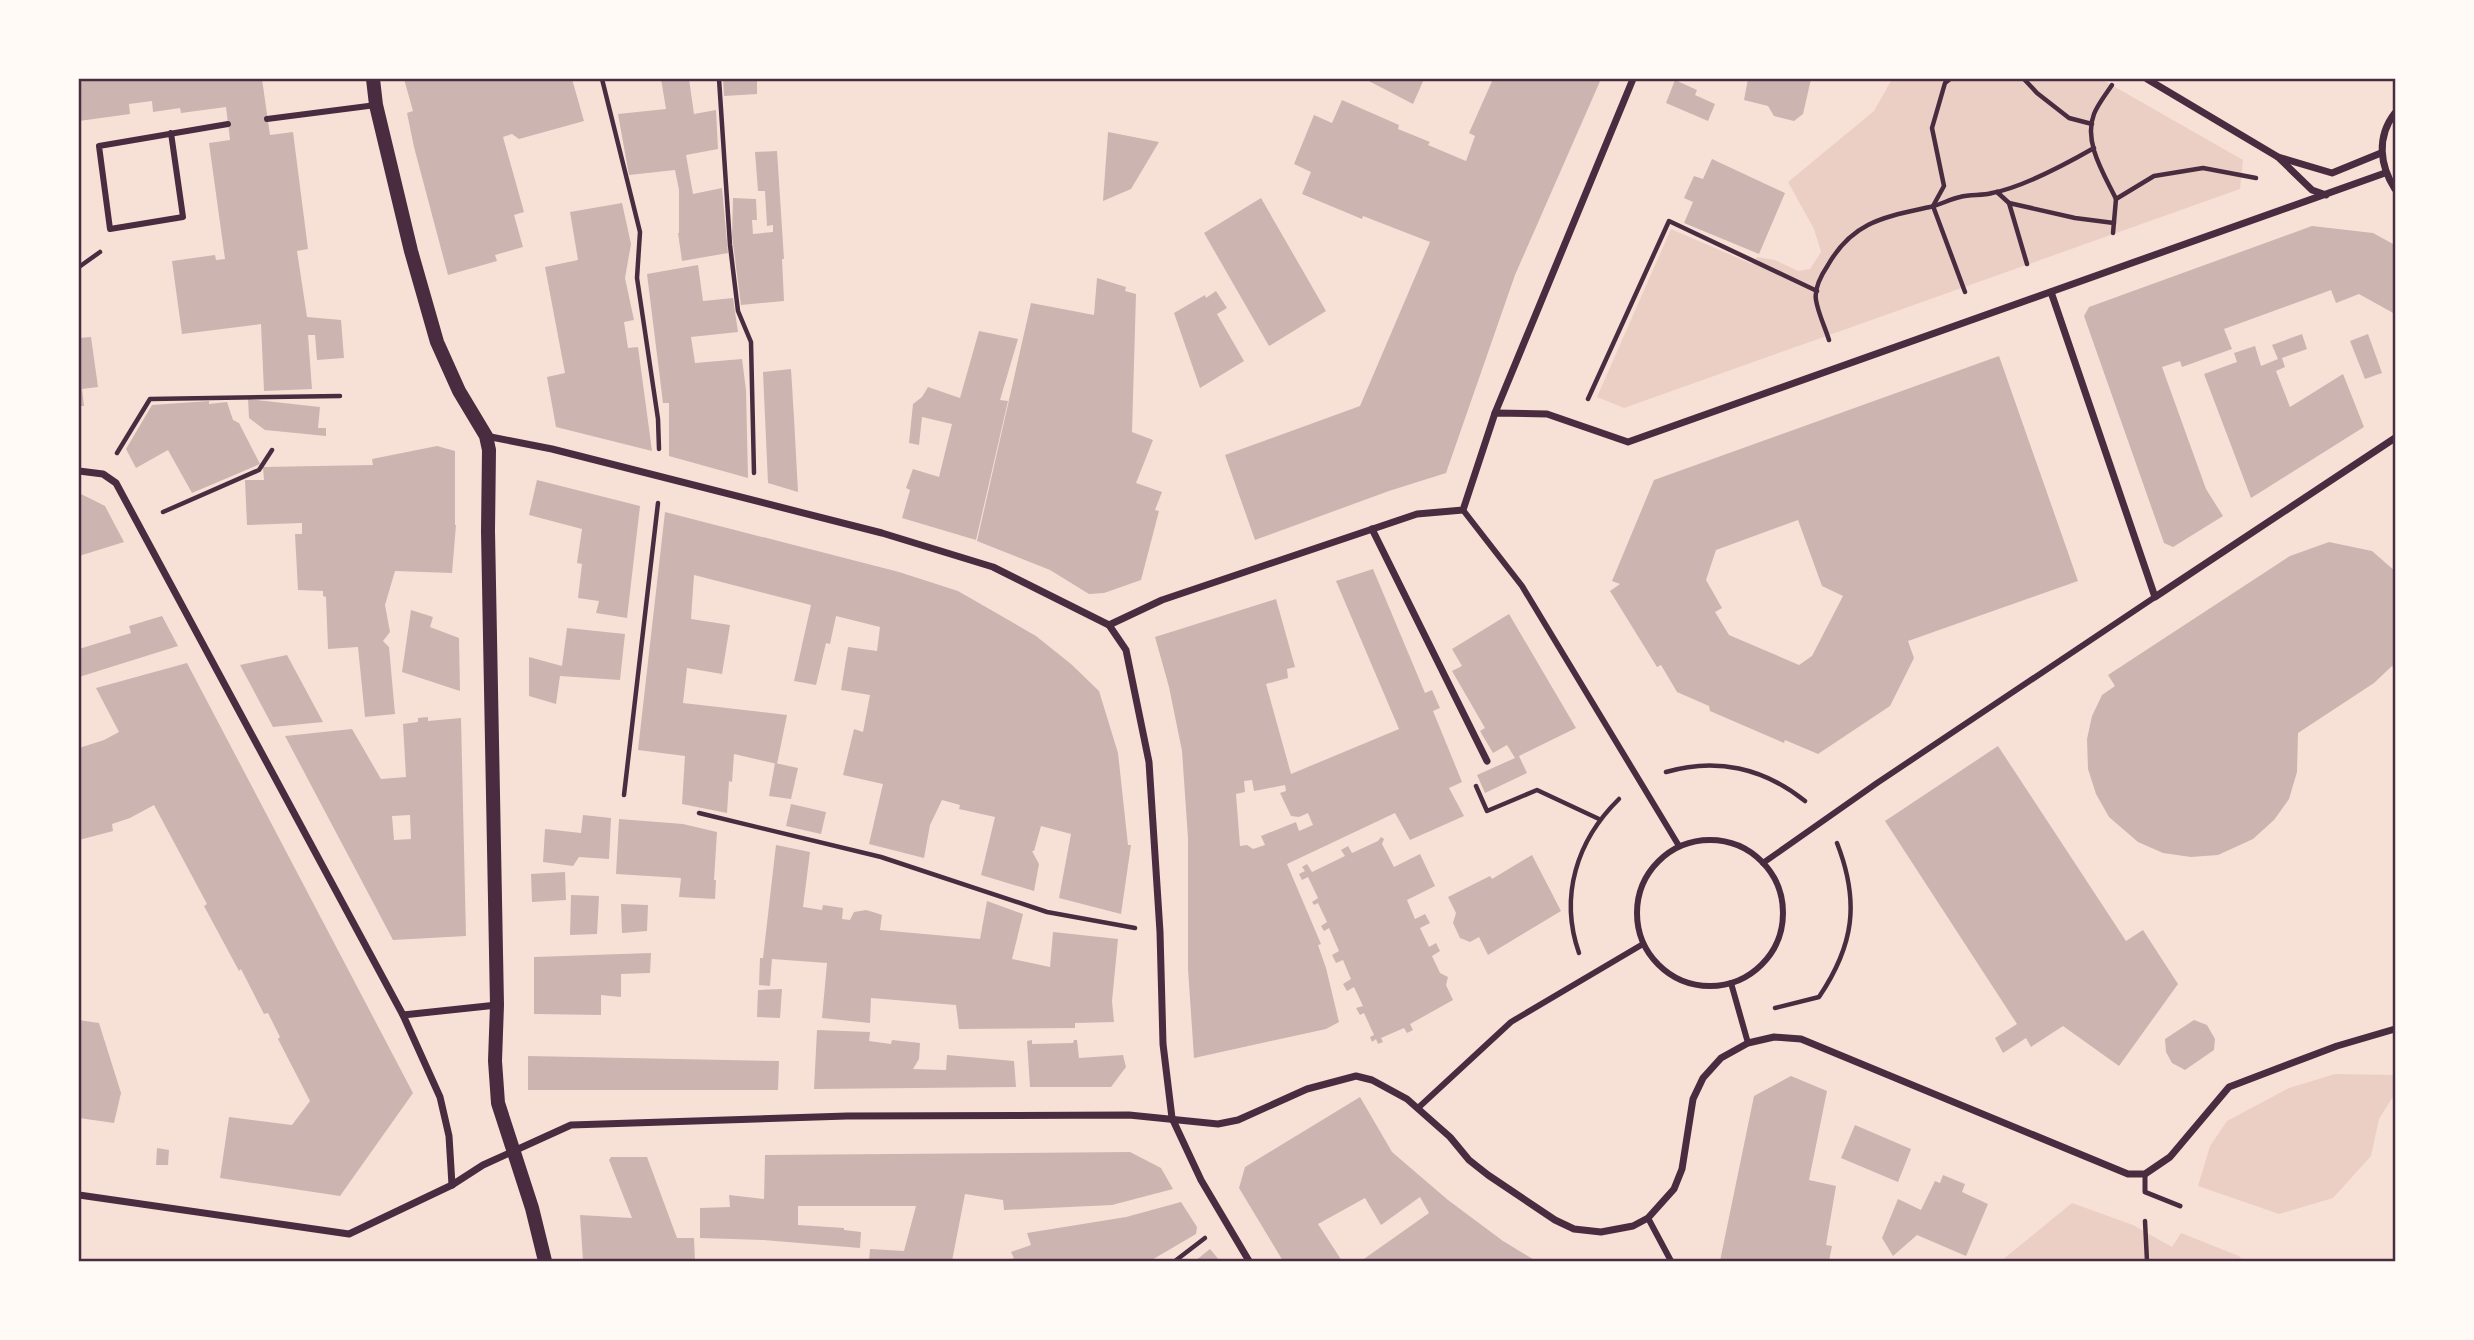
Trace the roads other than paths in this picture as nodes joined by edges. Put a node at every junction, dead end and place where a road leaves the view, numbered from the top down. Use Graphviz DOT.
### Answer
graph roads {
  1 [pos="373,79"];
  2 [pos="1633,79"];
  3 [pos="2147,79"];
  4 [pos="376,105"];
  5 [pos="2395,113"];
  6 [pos="267,119"];
  7 [pos="228,124"];
  8 [pos="171,133"];
  9 [pos="2381,153"];
  10 [pos="2278,157"];
  11 [pos="2385,173"];
  12 [pos="2395,189"];
  13 [pos="2326,195"];
  14 [pos="2052,292"];
  15 [pos="1495,413"];
  16 [pos="485,436"];
  17 [pos="2395,438"];
  18 [pos="79,471"];
  19 [pos="1463,510"];
  20 [pos="1372,529"];
  21 [pos="2155,597"];
  22 [pos="1110,625"];
  23 [pos="1487,761"];
  24 [pos="1679,846"];
  25 [pos="1763,863"];
  26 [pos="1643,944"];
  27 [pos="1731,983"];
  28 [pos="497,1006"];
  29 [pos="403,1015"];
  30 [pos="2395,1028"];
  31 [pos="1748,1043"];
  32 [pos="1418,1108"];
  33 [pos="1172,1118"];
  34 [pos="514,1151"];
  35 [pos="2145,1174"];
  36 [pos="452,1185"];
  37 [pos="79,1195"];
  38 [pos="2180,1206"];
  39 [pos="1648,1218"];
  40 [pos="545,1261"];
  41 [pos="1249,1261"];
  42 [pos="1671,1261"];
  1 -- 4 [label="main road"];
  2 -- 15 [label="street"];
  3 -- 10 [label="street"];
  4 -- 6 [label="street"];
  4 -- 16 [label="main road"];
  5 -- 9 [label="street"];
  7 -- 8 [label="street"];
  8 -- 8 [label="street"];
  9 -- 10 [label="street"];
  9 -- 11 [label="street"];
  10 -- 13 [label="street"];
  11 -- 12 [label="street"];
  11 -- 13 [label="street"];
  13 -- 14 [label="street"];
  14 -- 15 [label="street"];
  14 -- 21 [label="street"];
  15 -- 19 [label="street"];
  16 -- 22 [label="street"];
  16 -- 28 [label="main road"];
  17 -- 21 [label="street"];
  18 -- 29 [label="street"];
  19 -- 20 [label="street"];
  19 -- 24 [label="street"];
  20 -- 22 [label="street"];
  20 -- 23 [label="street"];
  21 -- 25 [label="street"];
  22 -- 33 [label="street"];
  24 -- 25 [label="street"];
  24 -- 26 [label="street"];
  25 -- 27 [label="street"];
  26 -- 27 [label="street"];
  26 -- 32 [label="street"];
  27 -- 31 [label="street"];
  28 -- 29 [label="street"];
  28 -- 34 [label="main road"];
  29 -- 36 [label="street"];
  30 -- 35 [label="street"];
  31 -- 35 [label="street"];
  31 -- 39 [label="street"];
  32 -- 33 [label="street"];
  32 -- 39 [label="street"];
  33 -- 34 [label="street"];
  33 -- 41 [label="street"];
  34 -- 36 [label="street"];
  34 -- 40 [label="main road"];
  35 -- 38 [label="lane"];
  36 -- 37 [label="street"];
  39 -- 42 [label="street"];
}
